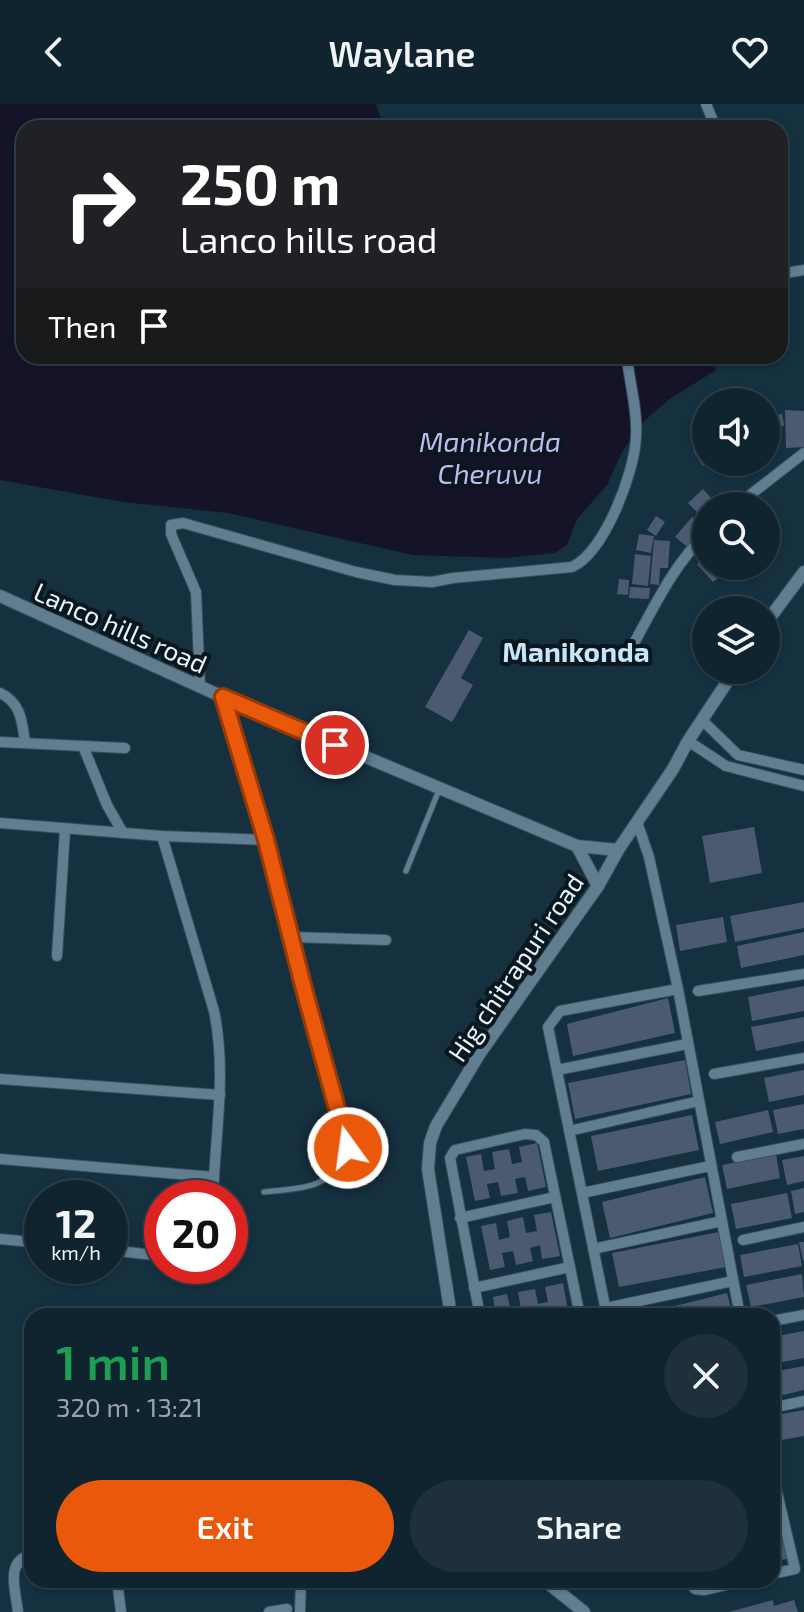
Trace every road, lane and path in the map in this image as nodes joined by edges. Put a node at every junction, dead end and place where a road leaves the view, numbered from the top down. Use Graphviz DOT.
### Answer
graph roads {
  1 [pos="628,364"];
  2 [pos="804,453"];
  3 [pos="754,492"];
  4 [pos="692,547"];
  5 [pos="804,572"];
  6 [pos="0,596"];
  7 [pos="780,604"];
  8 [pos="633,645"];
  9 [pos="726,684"];
  10 [pos="200,687"];
  11 [pos="0,693"];
  12 [pos="223,697"];
  13 [pos="702,720"];
  14 [pos="688,741"];
  15 [pos="0,742"];
  16 [pos="25,742"];
  17 [pos="83,746"];
  18 [pos="125,748"];
  19 [pos="804,770"];
  20 [pos="804,786"];
  21 [pos="439,789"];
  22 [pos="637,822"];
  23 [pos="0,823"];
  24 [pos="65,830"];
  25 [pos="123,833"];
  26 [pos="162,836"];
  27 [pos="266,840"];
  28 [pos="577,846"];
  29 [pos="618,850"];
  30 [pos="406,871"];
  31 [pos="598,886"];
  32 [pos="292,937"];
  33 [pos="386,940"];
  34 [pos="57,956"];
  35 [pos="804,974"];
  36 [pos="678,989"];
  37 [pos="698,991"];
  38 [pos="305,993"];
  39 [pos="687,1044"];
  40 [pos="804,1058"];
  41 [pos="557,1070"];
  42 [pos="714,1074"];
  43 [pos="0,1079"];
  44 [pos="220,1095"];
  45 [pos="699,1101"];
  46 [pos="569,1131"];
  47 [pos="804,1144"];
  48 [pos="737,1157"];
  49 [pos="0,1159"];
  50 [pos="710,1166"];
  51 [pos="214,1177"];
  52 [pos="214,1180"];
  53 [pos="264,1192"];
  54 [pos="582,1193"];
  55 [pos="555,1197"];
  56 [pos="460,1218"];
  57 [pos="722,1221"];
  58 [pos="804,1227"];
  59 [pos="0,1239"];
  60 [pos="743,1240"];
  61 [pos="24,1241"];
  62 [pos="593,1249"];
  63 [pos="570,1267"];
  64 [pos="733,1281"];
  65 [pos="474,1288"];
  66 [pos="450,1308"];
  67 [pos="478,1308"];
  68 [pos="578,1308"];
  69 [pos="605,1308"];
  70 [pos="622,1308"];
  71 [pos="738,1308"];
  72 [pos="804,1315"];
  73 [pos="780,1320"];
  74 [pos="804,1401"];
  75 [pos="780,1406"];
  76 [pos="780,1523"];
  77 [pos="24,1559"];
  78 [pos="780,1572"];
  79 [pos="118,1588"];
  80 [pos="301,1588"];
  81 [pos="554,1588"];
  82 [pos="287,1609"];
  83 [pos="18,1612"];
  84 [pos="121,1612"];
  85 [pos="269,1612"];
  86 [pos="300,1612"];
  87 [pos="584,1612"];
  1 -- 10 [label="street"];
  2 -- 3 [label="street"];
  4 -- 8 [label="street"];
  5 -- 7 [label="street"];
  6 -- 10 [label="street, Lanco hills road"];
  9 -- 13 [label="street, Hig chitrapuri road"];
  10 -- 12 [label="street, Lanco hills road"];
  11 -- 16 [label="street"];
  12 -- 21 [label="street, Lanco hills road"];
  12 -- 27 [label="street"];
  13 -- 14 [label="street, Hig chitrapuri road"];
  13 -- 19 [label="street"];
  14 -- 20 [label="street"];
  14 -- 22 [label="street, Hig chitrapuri road"];
  15 -- 16 [label="street"];
  16 -- 17 [label="street"];
  17 -- 18 [label="street"];
  17 -- 25 [label="street"];
  21 -- 28 [label="street, Lanco hills road"];
  21 -- 30 [label="lane"];
  22 -- 29 [label="street, Hig chitrapuri road"];
  22 -- 36 [label="street"];
  23 -- 24 [label="street"];
  24 -- 25 [label="street"];
  24 -- 34 [label="street"];
  25 -- 26 [label="street"];
  26 -- 27 [label="street"];
  26 -- 44 [label="street"];
  27 -- 32 [label="street"];
  28 -- 29 [label="street, Lanco hills road"];
  28 -- 31 [label="street"];
  29 -- 31 [label="street, Hig chitrapuri road"];
  31 -- 66 [label="street, Hig chitrapuri road"];
  32 -- 33 [label="street"];
  32 -- 38 [label="street"];
  35 -- 37 [label="street"];
  36 -- 39 [label="street"];
  36 -- 41 [label="street"];
  38 -- 53 [label="lane"];
  39 -- 41 [label="street"];
  39 -- 45 [label="street"];
  40 -- 42 [label="street"];
  41 -- 46 [label="street"];
  43 -- 44 [label="street"];
  44 -- 51 [label="street"];
  45 -- 46 [label="street"];
  45 -- 50 [label="street"];
  46 -- 54 [label="street"];
  47 -- 48 [label="street"];
  49 -- 51 [label="street"];
  50 -- 54 [label="street"];
  50 -- 57 [label="street"];
  51 -- 52 [label="street"];
  54 -- 62 [label="street"];
  55 -- 56 [label="street"];
  55 -- 56 [label="street"];
  55 -- 63 [label="street"];
  56 -- 65 [label="street"];
  57 -- 62 [label="street"];
  57 -- 64 [label="street"];
  58 -- 60 [label="street"];
  59 -- 61 [label="street"];
  62 -- 69 [label="street"];
  63 -- 65 [label="street"];
  63 -- 68 [label="street"];
  64 -- 70 [label="street"];
  64 -- 71 [label="street"];
  65 -- 67 [label="street"];
  72 -- 73 [label="street"];
  74 -- 75 [label="street"];
  76 -- 78 [label="street"];
  77 -- 83 [label="street"];
  79 -- 84 [label="street"];
  80 -- 86 [label="street"];
  81 -- 87 [label="street"];
  82 -- 85 [label="street"];
}
